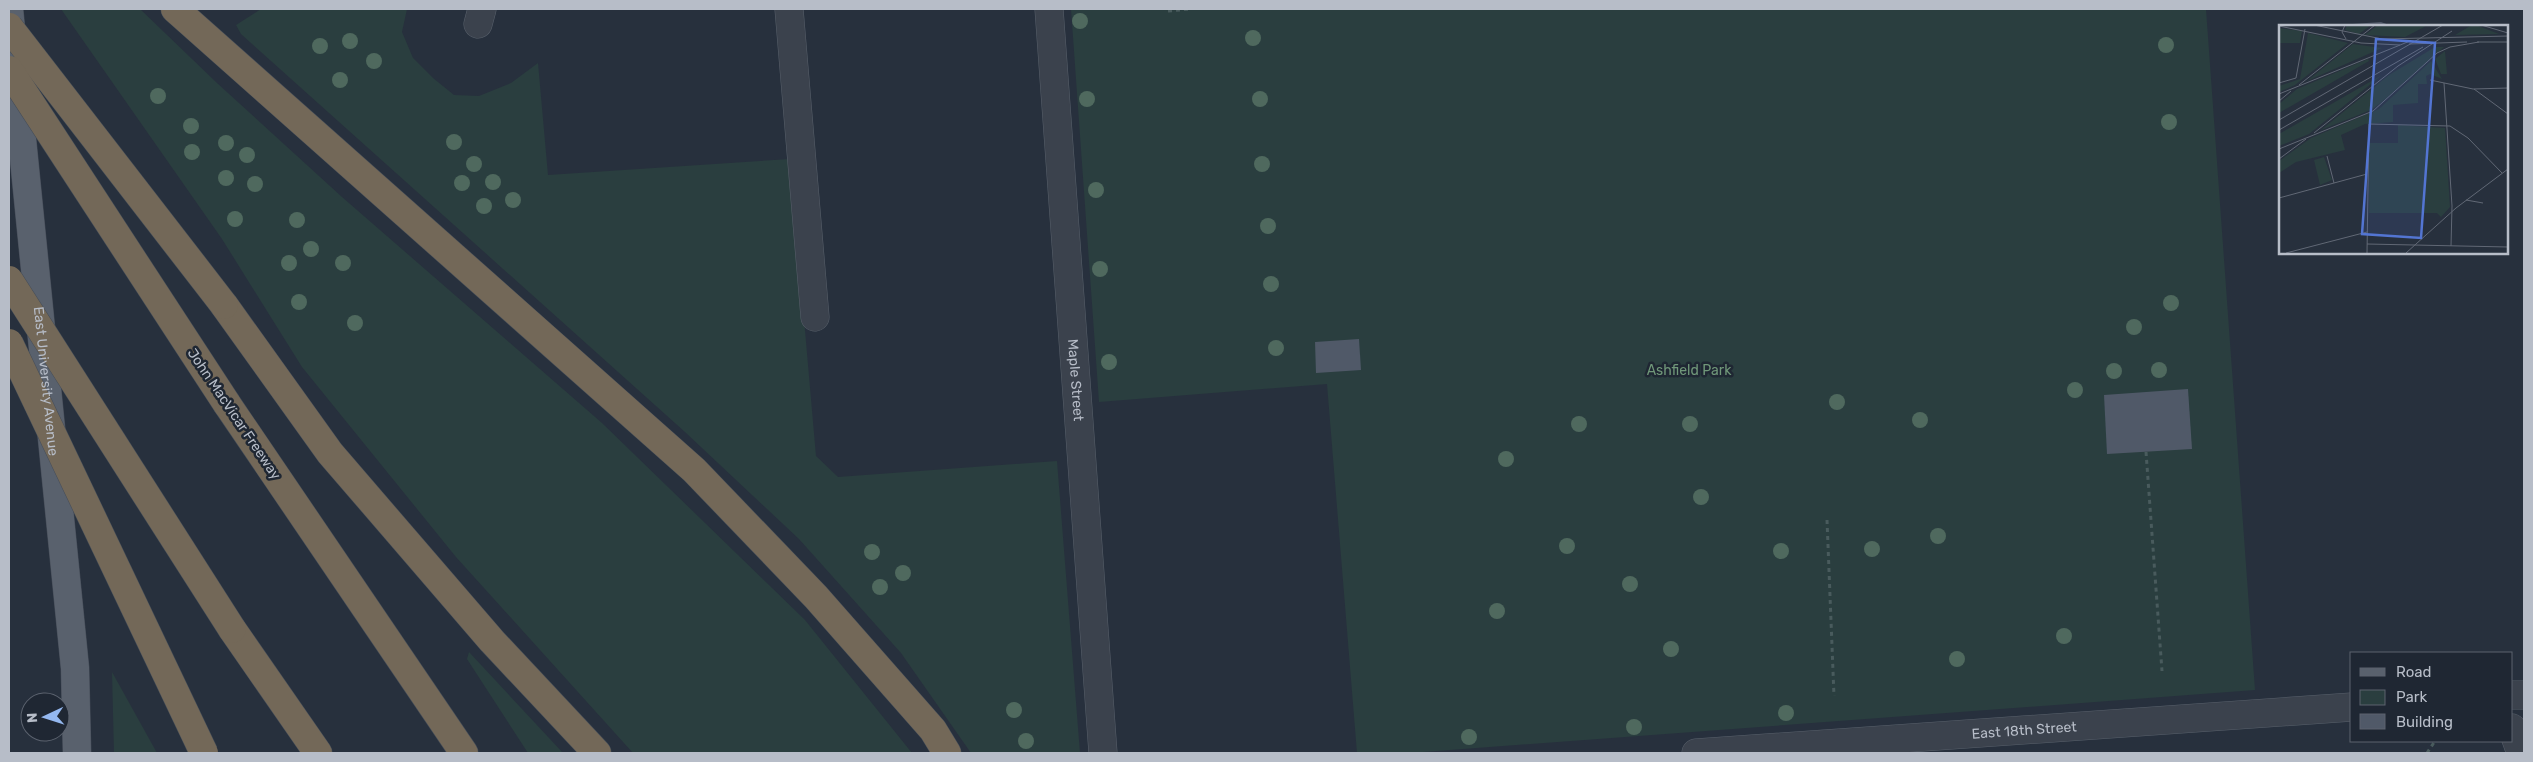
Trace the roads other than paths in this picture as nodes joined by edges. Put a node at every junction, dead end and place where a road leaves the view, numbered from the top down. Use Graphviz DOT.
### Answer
graph roads {
  1 [pos="9,9"];
  2 [pos="175,9"];
  3 [pos="789,9"];
  4 [pos="1049,9"];
  5 [pos="9,27"];
  6 [pos="9,70"];
  7 [pos="9,280"];
  8 [pos="815,317"];
  9 [pos="9,343"];
  10 [pos="2350,707"];
  11 [pos="2513,731"];
  12 [pos="1754,751"];
  13 [pos="77,753"];
  14 [pos="204,753"];
  15 [pos="318,753"];
  16 [pos="464,753"];
  17 [pos="596,753"];
  18 [pos="947,753"];
  19 [pos="1103,753"];
  20 [pos="1696,753"];
  21 [pos="2520,753"];
  1 -- 13 [label="main road, East University Avenue"];
  2 -- 18 [label="highway"];
  3 -- 8 [label="street"];
  4 -- 19 [label="street, Maple Street"];
  5 -- 17 [label="highway, bridge"];
  6 -- 16 [label="highway, John MacVicar Freeway, bridge"];
  7 -- 15 [label="highway, bridge"];
  9 -- 14 [label="highway, bridge"];
  10 -- 12 [label="street, East 18th Street"];
  11 -- 21 [label="street"];
  12 -- 20 [label="street, East 18th Street"];
}
